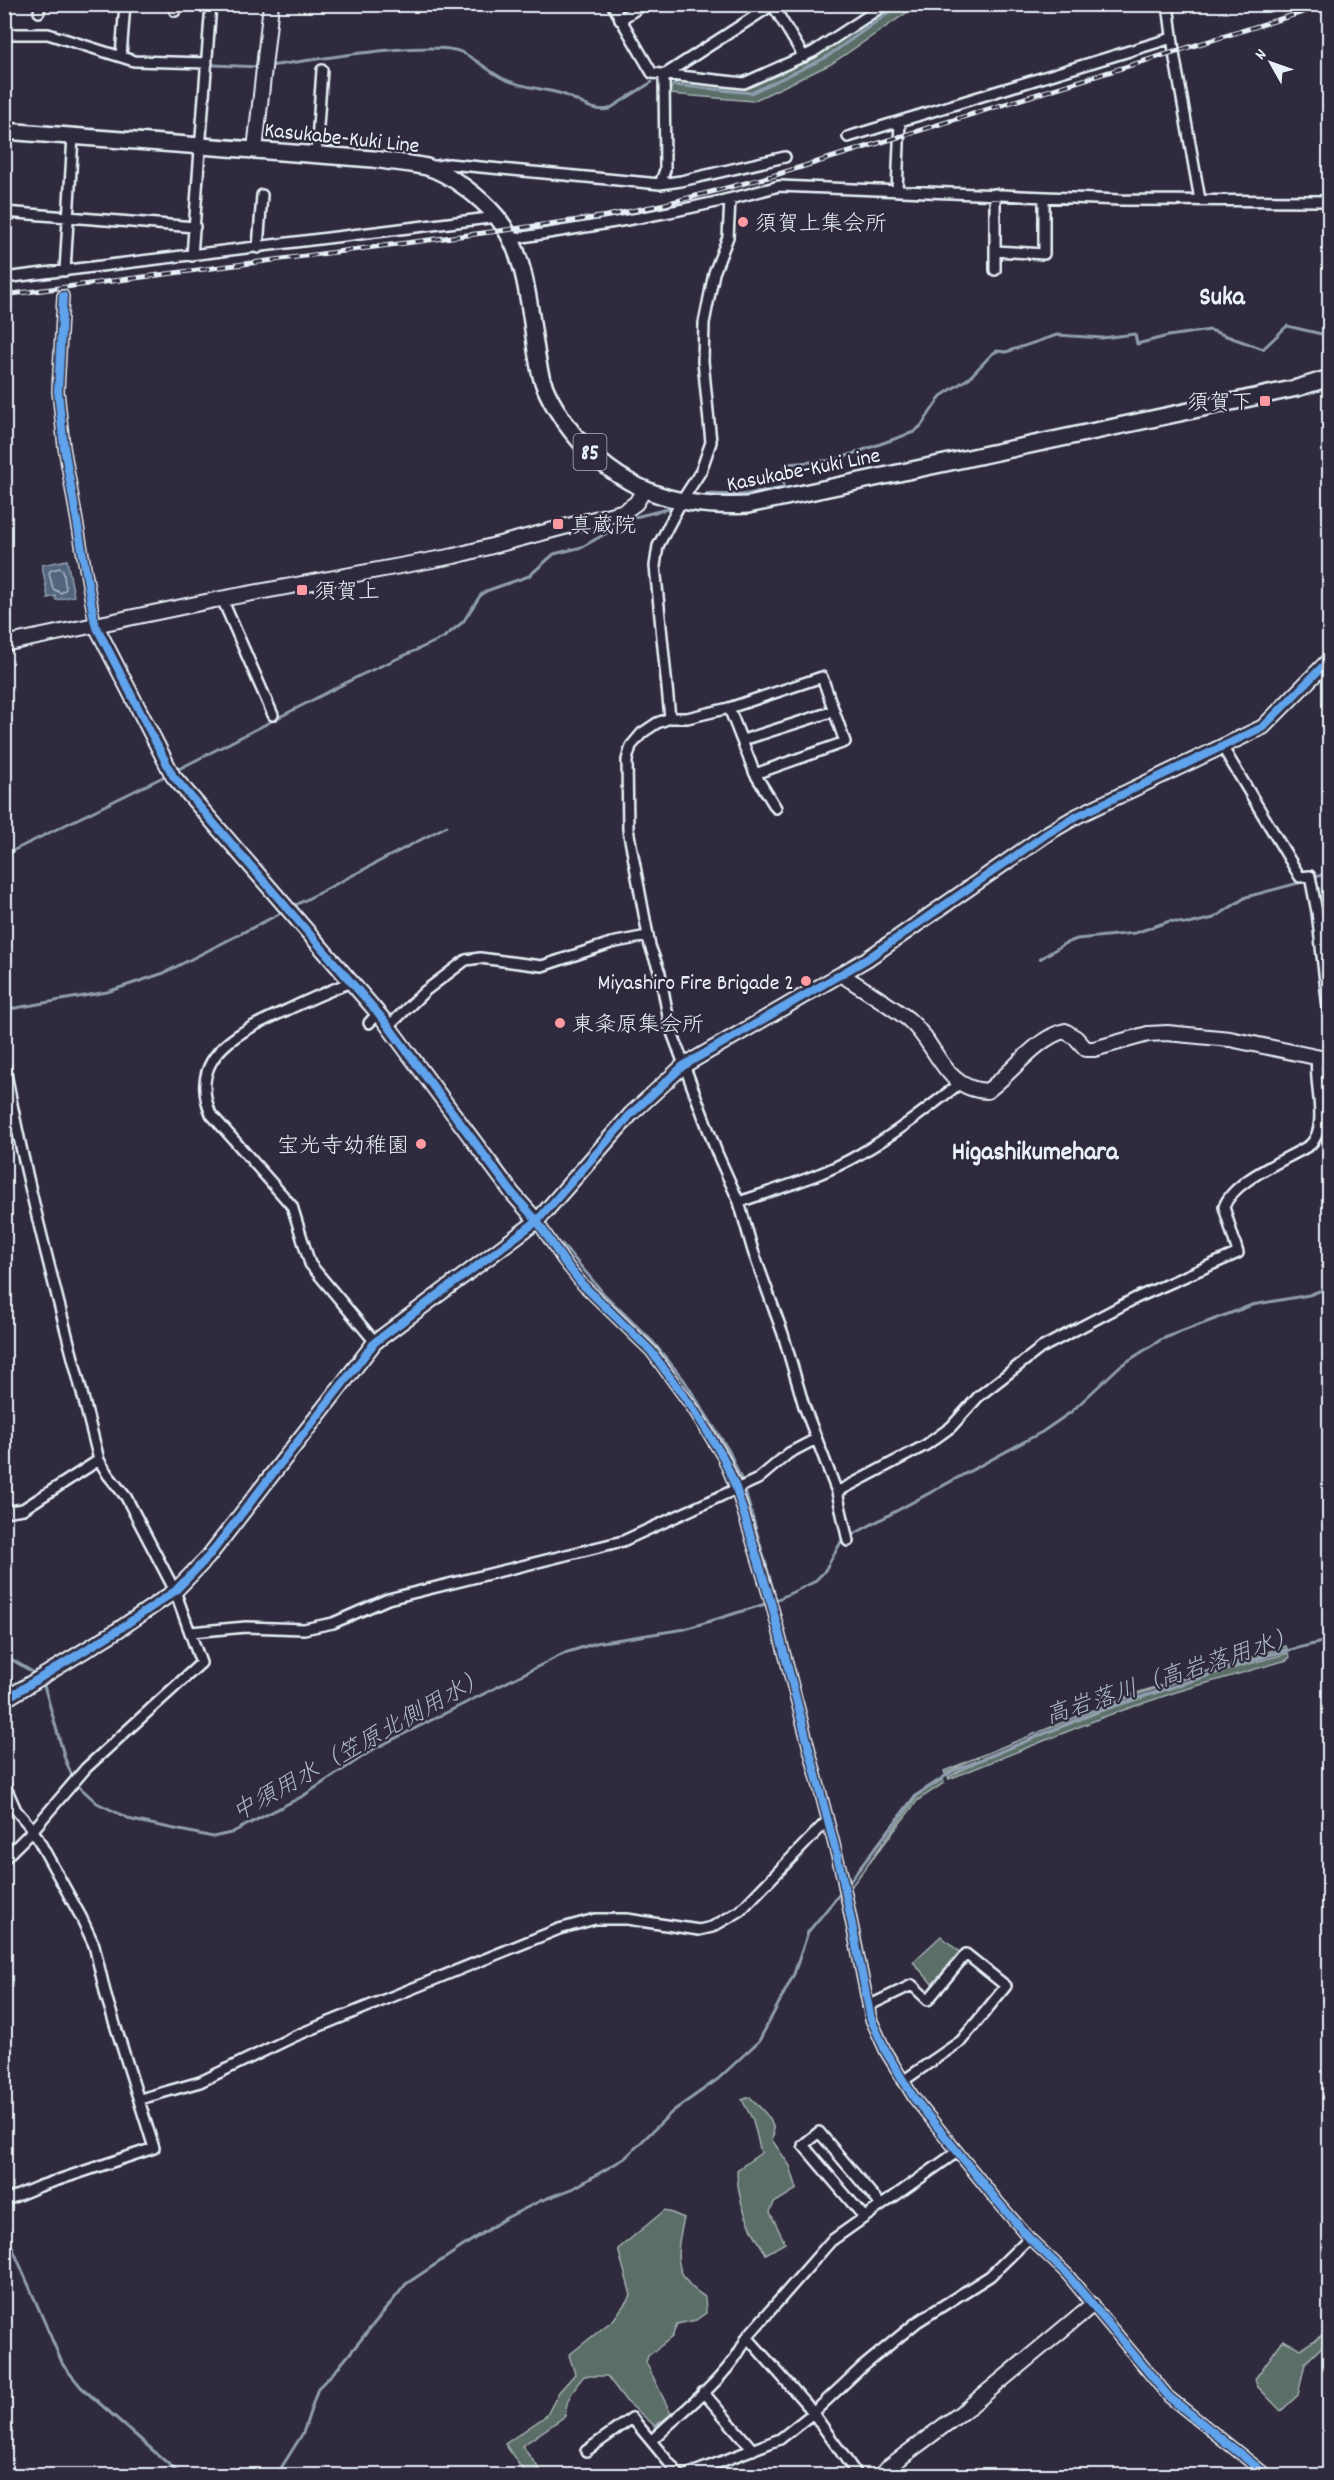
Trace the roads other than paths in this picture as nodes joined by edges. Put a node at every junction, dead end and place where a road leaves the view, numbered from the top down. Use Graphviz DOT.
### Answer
graph roads {
  1 [pos="126,4"];
  2 [pos="211,4"];
  3 [pos="271,4"];
  4 [pos="612,4"];
  5 [pos="644,4"];
  6 [pos="886,4"];
  7 [pos="1168,4"];
  8 [pos="773,5"];
  9 [pos="620,20"];
  10 [pos="4,34"];
  11 [pos="1172,38"];
  12 [pos="121,57"];
  13 [pos="804,57"];
  14 [pos="207,63"];
  15 [pos="322,70"];
  16 [pos="664,75"];
  17 [pos="900,121"];
  18 [pos="4,131"];
  19 [pos="73,136"];
  20 [pos="848,137"];
  21 [pos="200,146"];
  22 [pos="255,150"];
  23 [pos="316,155"];
  24 [pos="785,157"];
  25 [pos="428,167"];
  26 [pos="660,184"];
  27 [pos="897,191"];
  28 [pos="995,194"];
  29 [pos="262,195"];
  30 [pos="1044,197"];
  31 [pos="730,200"];
  32 [pos="1200,200"];
  33 [pos="1329,201"];
  34 [pos="4,212"];
  35 [pos="67,217"];
  36 [pos="497,217"];
  37 [pos="195,227"];
  38 [pos="510,239"];
  39 [pos="258,248"];
  40 [pos="995,251"];
  41 [pos="192,256"];
  42 [pos="995,270"];
  43 [pos="65,271"];
  44 [pos="4,278"];
  45 [pos="63,296"];
  46 [pos="1329,378"];
  47 [pos="644,490"];
  48 [pos="681,502"];
  49 [pos="222,599"];
  50 [pos="95,624"];
  51 [pos="4,645"];
  52 [pos="1329,659"];
  53 [pos="729,708"];
  54 [pos="834,711"];
  55 [pos="273,715"];
  56 [pos="670,718"];
  57 [pos="743,740"];
  58 [pos="1223,748"];
  59 [pos="754,774"];
  60 [pos="776,808"];
  61 [pos="648,936"];
  62 [pos="842,975"];
  63 [pos="351,982"];
  64 [pos="1329,1025"];
  65 [pos="389,1026"];
  66 [pos="1323,1058"];
  67 [pos="4,1062"];
  68 [pos="683,1066"];
  69 [pos="958,1084"];
  70 [pos="739,1202"];
  71 [pos="537,1221"];
  72 [pos="375,1342"];
  73 [pos="816,1439"];
  74 [pos="99,1460"];
  75 [pos="736,1488"];
  76 [pos="837,1492"];
  77 [pos="4,1512"];
  78 [pos="848,1541"];
  79 [pos="175,1591"];
  80 [pos="191,1632"];
  81 [pos="4,1700"];
  82 [pos="4,1783"];
  83 [pos="828,1820"];
  84 [pos="33,1830"];
  85 [pos="4,1859"];
  86 [pos="868,2006"];
  87 [pos="903,2081"];
  88 [pos="140,2099"];
  89 [pos="957,2152"];
  90 [pos="4,2201"];
  91 [pos="880,2205"];
  92 [pos="864,2217"];
  93 [pos="1029,2238"];
  94 [pos="1092,2305"];
  95 [pos="747,2337"];
  96 [pos="703,2392"];
  97 [pos="813,2413"];
  98 [pos="652,2440"];
  99 [pos="753,2450"];
  100 [pos="586,2451"];
  101 [pos="682,2475"];
  102 [pos="858,2475"];
  103 [pos="881,2475"];
  104 [pos="1268,2475"];
  1 -- 12 [label="street"];
  2 -- 14 [label="street"];
  3 -- 22 [label="street"];
  4 -- 9 [label="street"];
  5 -- 9 [label="street"];
  6 -- 13 [label="street"];
  7 -- 11 [label="street"];
  8 -- 13 [label="street"];
  8 -- 16 [label="street"];
  9 -- 16 [label="street"];
  10 -- 12 [label="street"];
  11 -- 17 [label="street"];
  11 -- 32 [label="street"];
  12 -- 14 [label="street"];
  13 -- 16 [label="street"];
  14 -- 21 [label="street"];
  15 -- 23 [label="street"];
  16 -- 26 [label="street"];
  17 -- 20 [label="street"];
  17 -- 27 [label="street"];
  18 -- 19 [label="main road, Kasukabe-Kuki Line / 85"];
  19 -- 21 [label="main road, Kasukabe-Kuki Line / 85"];
  19 -- 35 [label="street"];
  21 -- 22 [label="main road, Kasukabe-Kuki Line / 85"];
  21 -- 37 [label="street"];
  22 -- 23 [label="main road, Kasukabe-Kuki Line / 85"];
  23 -- 25 [label="main road, Kasukabe-Kuki Line / 85"];
  24 -- 26 [label="street"];
  25 -- 26 [label="street"];
  25 -- 36 [label="main road, Kasukabe-Kuki Line / 85"];
  27 -- 28 [label="street"];
  27 -- 31 [label="street"];
  28 -- 30 [label="street"];
  28 -- 40 [label="street"];
  29 -- 39 [label="street"];
  30 -- 32 [label="street"];
  30 -- 40 [label="street"];
  31 -- 38 [label="street"];
  31 -- 48 [label="street"];
  32 -- 33 [label="street"];
  34 -- 35 [label="street"];
  35 -- 37 [label="street"];
  35 -- 43 [label="street"];
  36 -- 38 [label="main road, Kasukabe-Kuki Line / 85"];
  36 -- 39 [label="street"];
  37 -- 41 [label="street"];
  38 -- 47 [label="main road, Kasukabe-Kuki Line / 85"];
  39 -- 41 [label="street"];
  40 -- 42 [label="street"];
  41 -- 43 [label="street"];
  43 -- 44 [label="street"];
  45 -- 50 [label="street"];
  46 -- 48 [label="main road, Kasukabe-Kuki Line / 85"];
  47 -- 48 [label="main road, Kasukabe-Kuki Line / 85"];
  47 -- 49 [label="street"];
  48 -- 56 [label="street"];
  49 -- 50 [label="street"];
  49 -- 55 [label="street"];
  50 -- 51 [label="street"];
  50 -- 63 [label="street"];
  52 -- 58 [label="street"];
  53 -- 54 [label="street"];
  53 -- 56 [label="street"];
  53 -- 57 [label="street"];
  54 -- 57 [label="street"];
  54 -- 59 [label="street"];
  56 -- 61 [label="street"];
  57 -- 59 [label="street"];
  58 -- 62 [label="street"];
  58 -- 64 [label="street"];
  59 -- 60 [label="street"];
  61 -- 65 [label="street"];
  61 -- 68 [label="street"];
  62 -- 68 [label="street"];
  62 -- 69 [label="street"];
  63 -- 65 [label="street"];
  63 -- 72 [label="street"];
  65 -- 71 [label="street"];
  66 -- 69 [label="street"];
  66 -- 76 [label="street"];
  67 -- 74 [label="street"];
  68 -- 70 [label="street"];
  68 -- 71 [label="street"];
  69 -- 70 [label="street"];
  70 -- 73 [label="street"];
  71 -- 72 [label="street"];
  71 -- 75 [label="street"];
  72 -- 79 [label="street"];
  73 -- 75 [label="street"];
  73 -- 76 [label="street"];
  74 -- 77 [label="street"];
  74 -- 79 [label="street"];
  75 -- 80 [label="street"];
  75 -- 83 [label="street"];
  76 -- 78 [label="street"];
  79 -- 80 [label="street"];
  79 -- 81 [label="street"];
  80 -- 84 [label="street"];
  82 -- 84 [label="street"];
  83 -- 86 [label="street"];
  83 -- 88 [label="street"];
  84 -- 85 [label="street"];
  84 -- 88 [label="street"];
  86 -- 87 [label="street"];
  86 -- 87 [label="street"];
  87 -- 89 [label="street"];
  88 -- 90 [label="street"];
  89 -- 91 [label="street"];
  89 -- 93 [label="street"];
  91 -- 92 [label="street"];
  91 -- 92 [label="street"];
  92 -- 95 [label="street"];
  93 -- 94 [label="street"];
  93 -- 97 [label="street"];
  94 -- 103 [label="street"];
  94 -- 104 [label="street"];
  95 -- 96 [label="street"];
  95 -- 97 [label="street"];
  96 -- 98 [label="street"];
  96 -- 99 [label="street"];
  97 -- 99 [label="street"];
  97 -- 102 [label="street"];
  98 -- 100 [label="street"];
  98 -- 101 [label="street"];
  99 -- 101 [label="street"];
}
